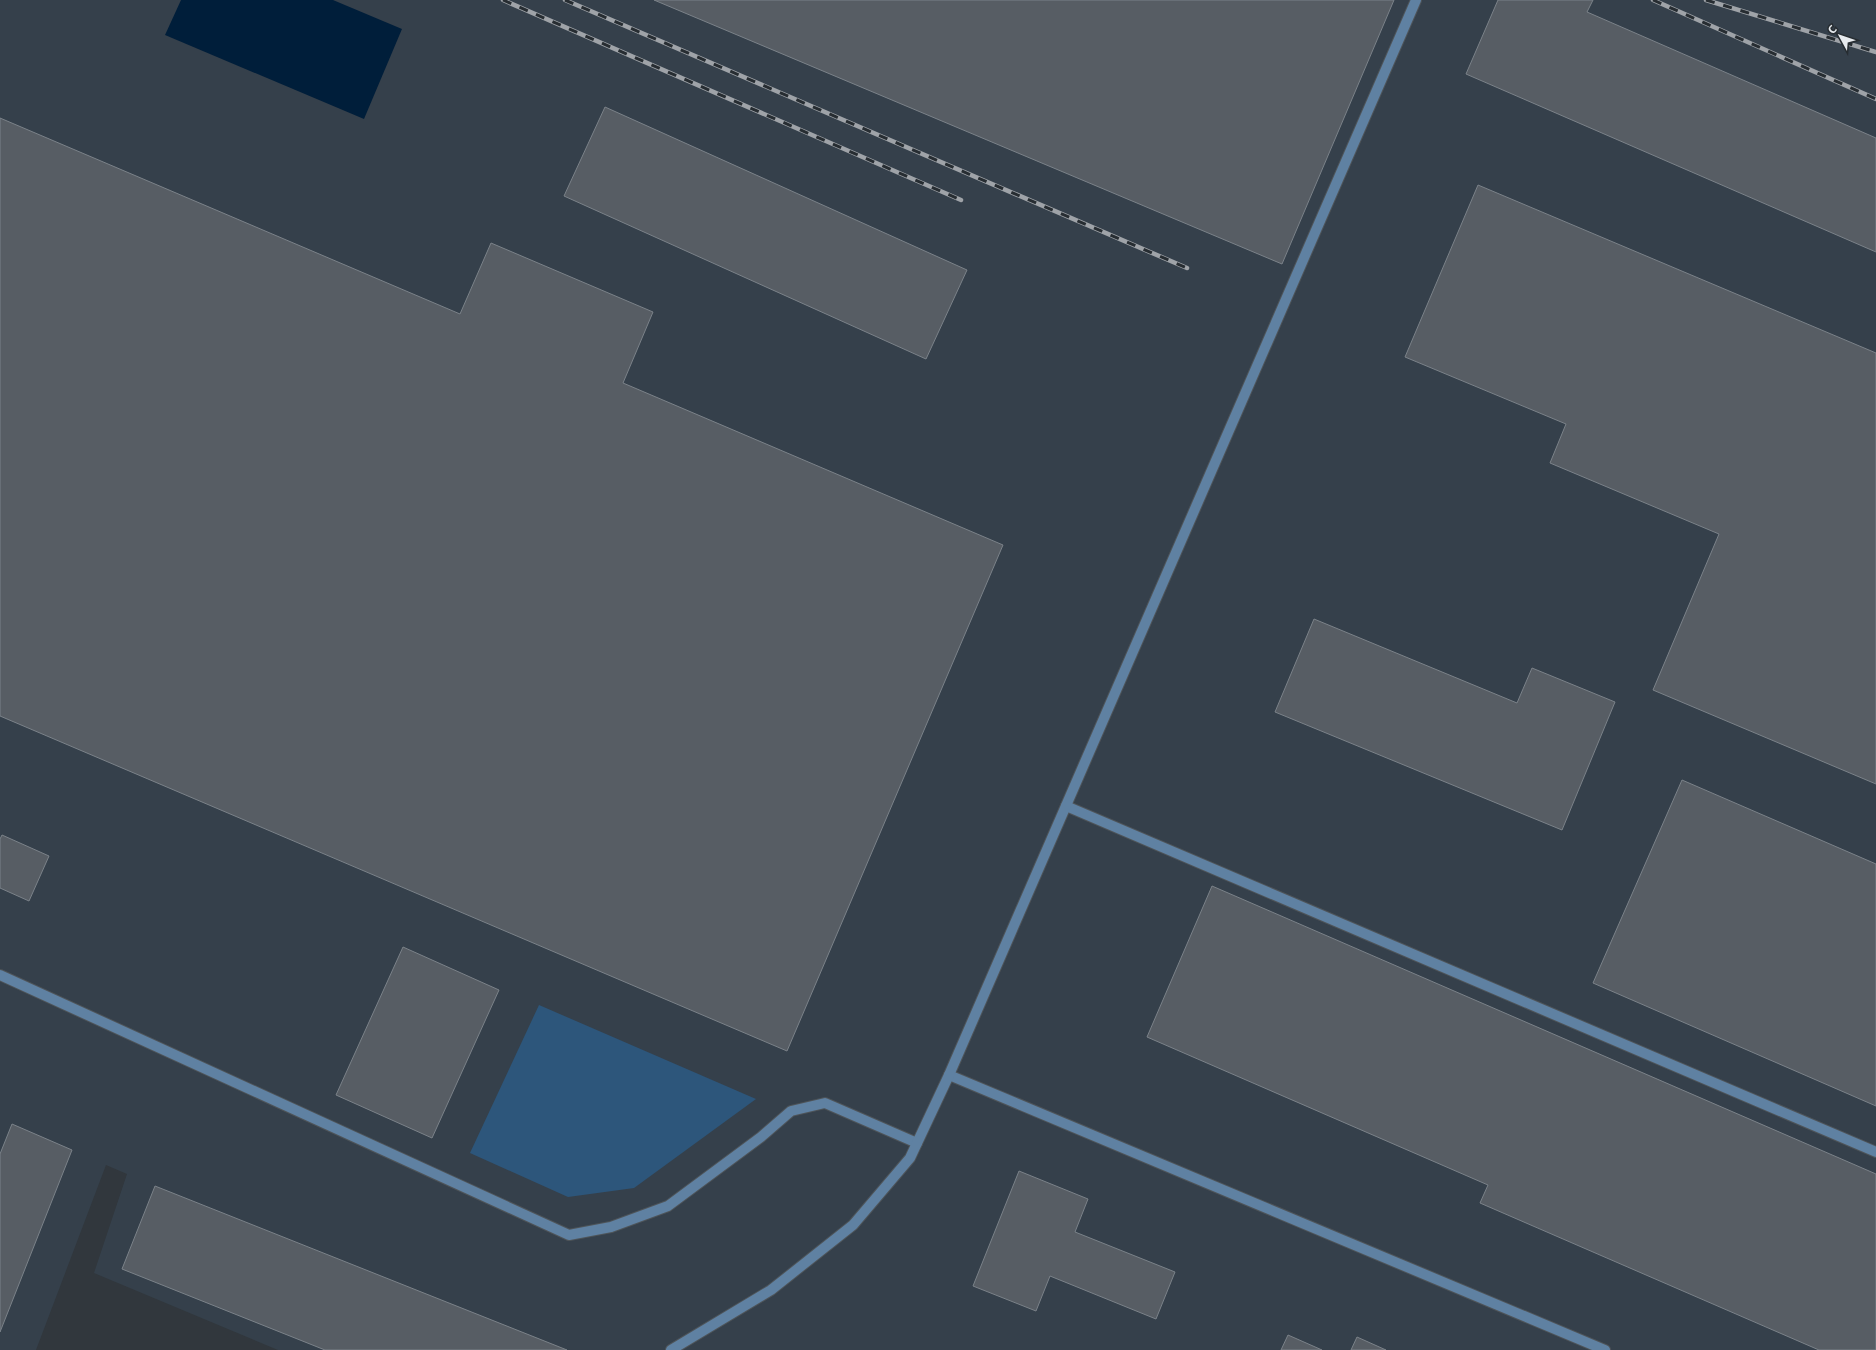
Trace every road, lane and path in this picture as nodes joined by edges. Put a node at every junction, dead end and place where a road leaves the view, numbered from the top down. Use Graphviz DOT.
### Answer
graph roads {
  1 [pos="1416,0"];
  2 [pos="1066,806"];
  3 [pos="0,975"];
  4 [pos="949,1075"];
  5 [pos="917,1143"];
  6 [pos="1876,1152"];
  7 [pos="671,1350"];
  8 [pos="1605,1350"];
  1 -- 2 [label="lane"];
  2 -- 4 [label="lane"];
  2 -- 6 [label="lane"];
  3 -- 5 [label="lane"];
  4 -- 5 [label="lane"];
  4 -- 8 [label="lane"];
  5 -- 7 [label="lane"];
}
